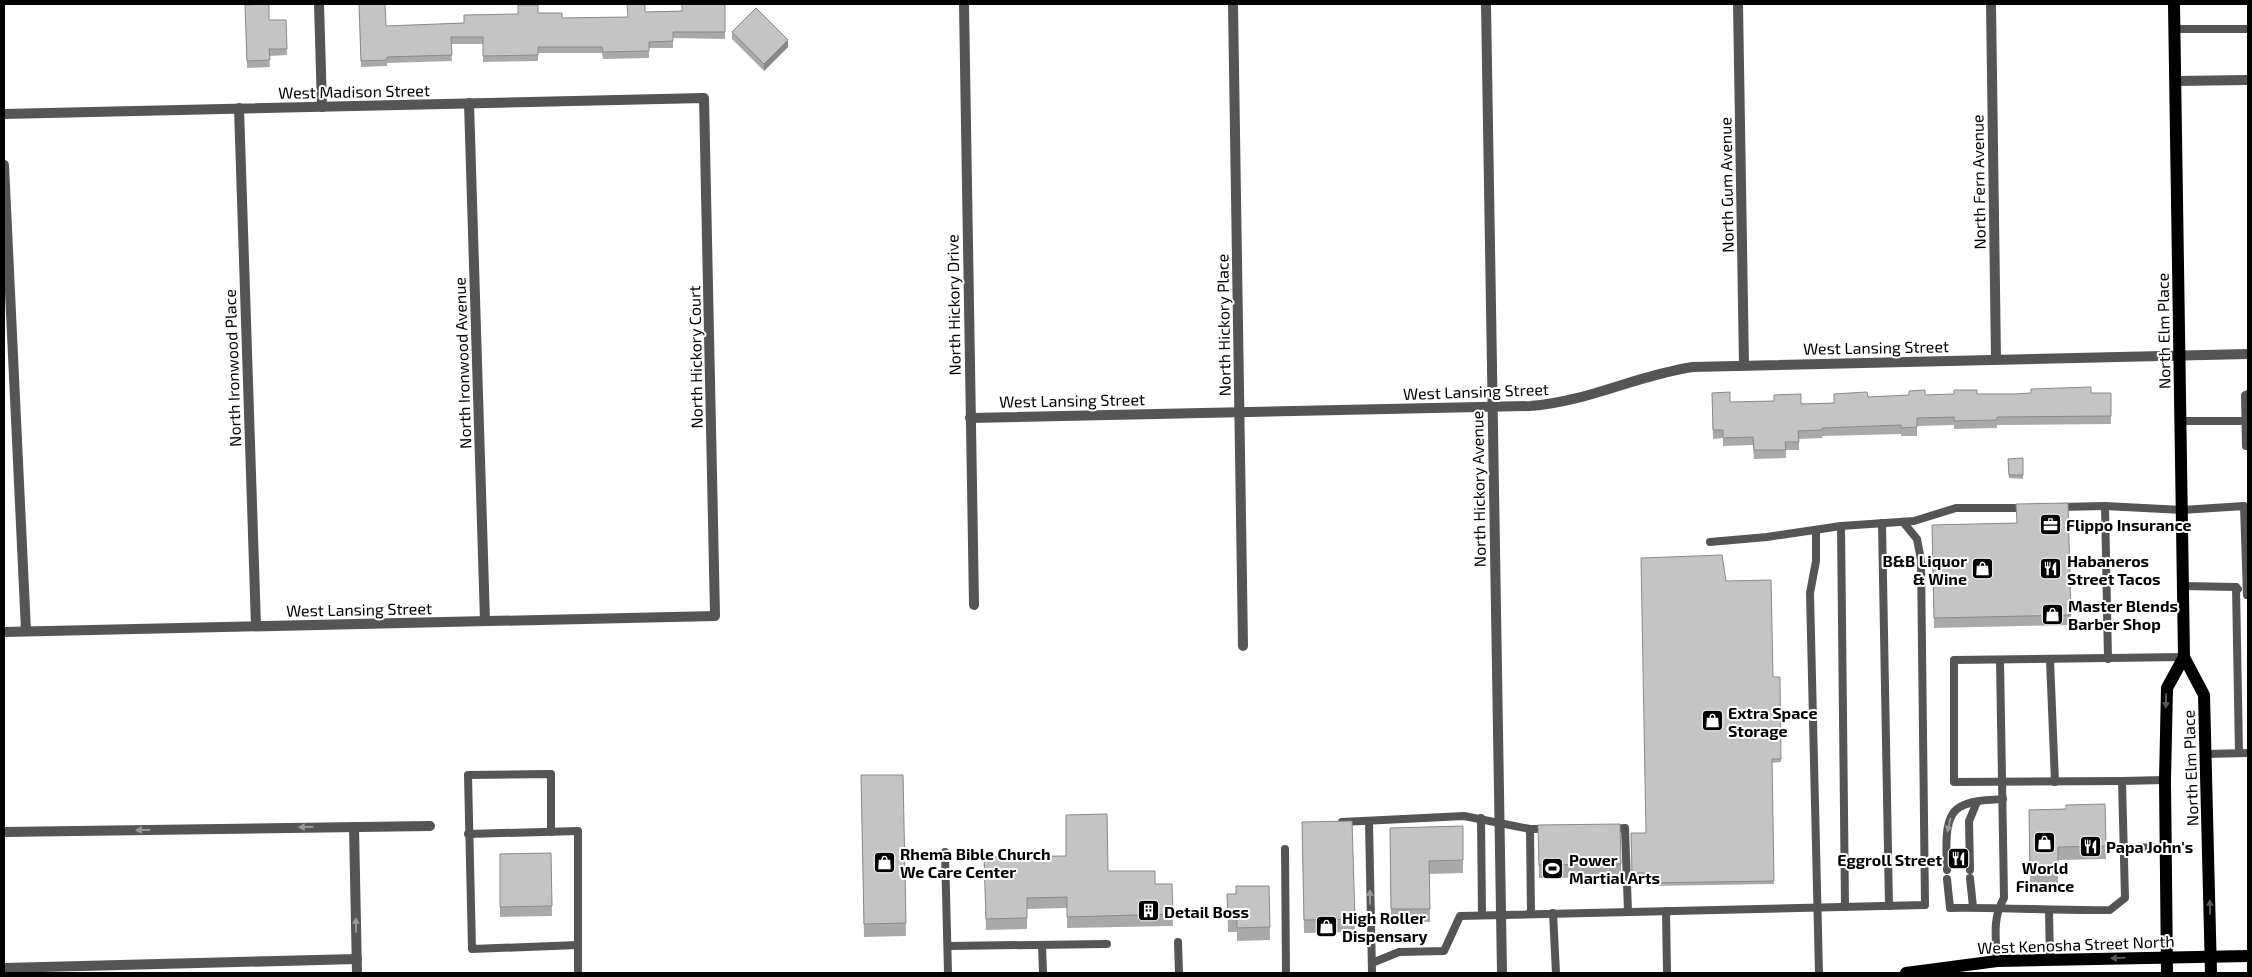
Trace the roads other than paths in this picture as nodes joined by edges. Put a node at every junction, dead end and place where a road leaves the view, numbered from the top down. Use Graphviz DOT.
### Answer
graph roads {
  1 [pos="319,4"];
  2 [pos="1233,4"];
  3 [pos="1486,4"];
  4 [pos="1738,4"];
  5 [pos="1991,4"];
  6 [pos="2174,4"];
  7 [pos="964,5"];
  8 [pos="2248,28"];
  9 [pos="2174,29"];
  10 [pos="2248,80"];
  11 [pos="2176,81"];
  12 [pos="704,98"];
  13 [pos="469,103"];
  14 [pos="322,106"];
  15 [pos="239,108"];
  16 [pos="4,114"];
  17 [pos="4,166"];
  18 [pos="2248,354"];
  19 [pos="2180,356"];
  20 [pos="1996,360"];
  21 [pos="1744,365"];
  22 [pos="2248,394"];
  23 [pos="1491,407"];
  24 [pos="1239,412"];
  25 [pos="970,418"];
  26 [pos="2181,421"];
  27 [pos="2245,421"];
  28 [pos="2248,446"];
  29 [pos="2246,504"];
  30 [pos="2105,506"];
  31 [pos="2035,507"];
  32 [pos="2055,507"];
  33 [pos="2182,510"];
  34 [pos="1903,522"];
  35 [pos="1882,523"];
  36 [pos="1842,526"];
  37 [pos="1816,530"];
  38 [pos="1710,542"];
  39 [pos="2183,586"];
  40 [pos="2236,587"];
  41 [pos="2248,595"];
  42 [pos="974,605"];
  43 [pos="715,616"];
  44 [pos="485,621"];
  45 [pos="256,626"];
  46 [pos="26,631"];
  47 [pos="4,632"];
  48 [pos="1243,646"];
  49 [pos="2184,657"];
  50 [pos="2108,659"];
  51 [pos="2000,660"];
  52 [pos="2050,660"];
  53 [pos="2238,753"];
  54 [pos="2248,753"];
  55 [pos="2206,754"];
  56 [pos="2165,780"];
  57 [pos="2003,781"];
  58 [pos="2122,781"];
  59 [pos="2055,782"];
  60 [pos="2003,799"];
  61 [pos="1977,802"];
  62 [pos="1481,818"];
  63 [pos="1334,822"];
  64 [pos="1369,822"];
  65 [pos="1498,824"];
  66 [pos="354,826"];
  67 [pos="430,826"];
  68 [pos="1530,829"];
  69 [pos="1558,829"];
  70 [pos="1606,829"];
  71 [pos="4,832"];
  72 [pos="552,832"];
  73 [pos="468,834"];
  74 [pos="2124,848"];
  75 [pos="2165,848"];
  76 [pos="1286,850"];
  77 [pos="945,852"];
  78 [pos="1889,906"];
  79 [pos="1844,907"];
  80 [pos="1998,907"];
  81 [pos="1817,908"];
  82 [pos="1973,908"];
  83 [pos="1666,911"];
  84 [pos="2049,911"];
  85 [pos="1628,912"];
  86 [pos="1553,913"];
  87 [pos="1500,914"];
  88 [pos="1530,914"];
  89 [pos="1482,915"];
  90 [pos="1178,942"];
  91 [pos="1107,944"];
  92 [pos="1042,945"];
  93 [pos="578,946"];
  94 [pos="948,946"];
  95 [pos="2210,956"];
  96 [pos="2248,956"];
  97 [pos="2166,957"];
  98 [pos="357,959"];
  99 [pos="2050,960"];
  100 [pos="1998,961"];
  101 [pos="1372,963"];
  102 [pos="4,968"];
  103 [pos="357,973"];
  104 [pos="578,973"];
  105 [pos="948,973"];
  106 [pos="1043,973"];
  107 [pos="1178,973"];
  108 [pos="1286,973"];
  109 [pos="1372,973"];
  110 [pos="1502,973"];
  111 [pos="1556,973"];
  112 [pos="1667,973"];
  113 [pos="1819,973"];
  114 [pos="1906,973"];
  115 [pos="2167,973"];
  116 [pos="2211,973"];
  1 -- 14 [label="street"];
  2 -- 24 [label="street, North Hickory Place"];
  3 -- 23 [label="street, North Hickory Avenue"];
  4 -- 21 [label="street, North Gum Avenue"];
  5 -- 20 [label="street, North Fern Avenue"];
  6 -- 9 [label="main road, North Elm Place"];
  7 -- 25 [label="street, North Hickory Drive"];
  8 -- 9 [label="lane"];
  9 -- 11 [label="main road, North Elm Place"];
  10 -- 11 [label="street"];
  11 -- 19 [label="main road, North Elm Place"];
  12 -- 13 [label="street, West Madison Street"];
  12 -- 43 [label="street, North Hickory Court"];
  13 -- 14 [label="street, West Madison Street"];
  13 -- 44 [label="street, North Ironwood Avenue"];
  14 -- 15 [label="street, West Madison Street"];
  15 -- 16 [label="street, West Madison Street"];
  15 -- 45 [label="street, North Ironwood Place"];
  17 -- 46 [label="street"];
  18 -- 19 [label="street, West Lansing Street"];
  19 -- 20 [label="street, West Lansing Street"];
  19 -- 26 [label="main road, North Elm Place"];
  20 -- 21 [label="street, West Lansing Street"];
  21 -- 23 [label="street, West Lansing Street"];
  22 -- 27 [label="lane"];
  23 -- 24 [label="street, West Lansing Street"];
  23 -- 65 [label="street, North Hickory Avenue"];
  24 -- 25 [label="street, West Lansing Street"];
  24 -- 48 [label="street, North Hickory Place"];
  25 -- 42 [label="street, North Hickory Drive"];
  26 -- 27 [label="lane"];
  26 -- 33 [label="main road, North Elm Place"];
  27 -- 28 [label="lane"];
  29 -- 33 [label="lane"];
  29 -- 41 [label="lane"];
  30 -- 32 [label="lane"];
  30 -- 33 [label="lane"];
  30 -- 50 [label="lane"];
  31 -- 34 [label="lane"];
  33 -- 39 [label="main road, North Elm Place"];
  34 -- 35 [label="lane"];
  34 -- 78 [label="lane"];
  35 -- 36 [label="lane"];
  35 -- 78 [label="lane"];
  36 -- 37 [label="lane"];
  36 -- 79 [label="lane"];
  37 -- 38 [label="lane"];
  37 -- 81 [label="lane"];
  39 -- 40 [label="lane"];
  39 -- 49 [label="main road, North Elm Place"];
  40 -- 41 [label="lane"];
  40 -- 53 [label="lane"];
  43 -- 44 [label="street, West Lansing Street"];
  44 -- 45 [label="street, West Lansing Street"];
  45 -- 46 [label="street, West Lansing Street"];
  46 -- 47 [label="street, West Lansing Street"];
  49 -- 50 [label="lane"];
  49 -- 55 [label="main road, North Elm Place"];
  49 -- 56 [label="main road, North Elm Place, one-way"];
  50 -- 52 [label="lane"];
  51 -- 52 [label="lane"];
  51 -- 57 [label="lane"];
  51 -- 57 [label="lane"];
  52 -- 59 [label="lane"];
  53 -- 54 [label="lane"];
  53 -- 55 [label="lane"];
  95 -- 55 [label="main road, North Elm Place, one-way"];
  56 -- 58 [label="lane"];
  56 -- 75 [label="main road, North Elm Place"];
  57 -- 59 [label="lane"];
  57 -- 60 [label="lane"];
  58 -- 59 [label="lane"];
  58 -- 74 [label="lane"];
  60 -- 61 [label="lane"];
  60 -- 80 [label="lane"];
  61 -- 82 [label="lane"];
  61 -- 82 [label="lane, one-way"];
  62 -- 64 [label="lane"];
  62 -- 65 [label="lane"];
  62 -- 89 [label="lane"];
  63 -- 64 [label="lane"];
  101 -- 64 [label="lane, one-way"];
  65 -- 68 [label="lane"];
  65 -- 87 [label="street, North Hickory Avenue"];
  66 -- 67 [label="street"];
  66 -- 71 [label="street, one-way"];
  98 -- 66 [label="street, one-way"];
  68 -- 69 [label="lane"];
  68 -- 88 [label="lane"];
  70 -- 85 [label="lane"];
  72 -- 73 [label="lane"];
  72 -- 73 [label="lane"];
  72 -- 93 [label="lane"];
  73 -- 93 [label="lane"];
  74 -- 75 [label="lane"];
  74 -- 84 [label="lane"];
  75 -- 97 [label="main road, North Elm Place"];
  76 -- 108 [label="lane"];
  77 -- 94 [label="lane"];
  78 -- 79 [label="lane"];
  79 -- 81 [label="lane"];
  80 -- 82 [label="lane"];
  80 -- 84 [label="lane"];
  80 -- 100 [label="lane"];
  81 -- 83 [label="lane"];
  81 -- 113 [label="lane"];
  83 -- 85 [label="lane"];
  83 -- 112 [label="lane"];
  84 -- 99 [label="lane"];
  85 -- 86 [label="lane"];
  86 -- 88 [label="lane"];
  86 -- 111 [label="lane"];
  87 -- 88 [label="lane"];
  87 -- 89 [label="lane"];
  87 -- 110 [label="street, North Hickory Avenue"];
  89 -- 101 [label="lane"];
  90 -- 107 [label="lane"];
  91 -- 92 [label="lane"];
  92 -- 94 [label="lane"];
  92 -- 106 [label="lane"];
  93 -- 104 [label="lane"];
  94 -- 105 [label="lane"];
  95 -- 96 [label="main road, West Kenosha Street North"];
  95 -- 97 [label="main road, West Kenosha Street North"];
  95 -- 116 [label="main road, North Elm Place"];
  97 -- 99 [label="main road, West Kenosha Street North, one-way"];
  97 -- 115 [label="main road, North Elm Place"];
  98 -- 102 [label="street"];
  98 -- 103 [label="street"];
  99 -- 100 [label="main road, West Kenosha Street North"];
  100 -- 114 [label="main road, West Kenosha Street North"];
  101 -- 109 [label="lane"];
}
